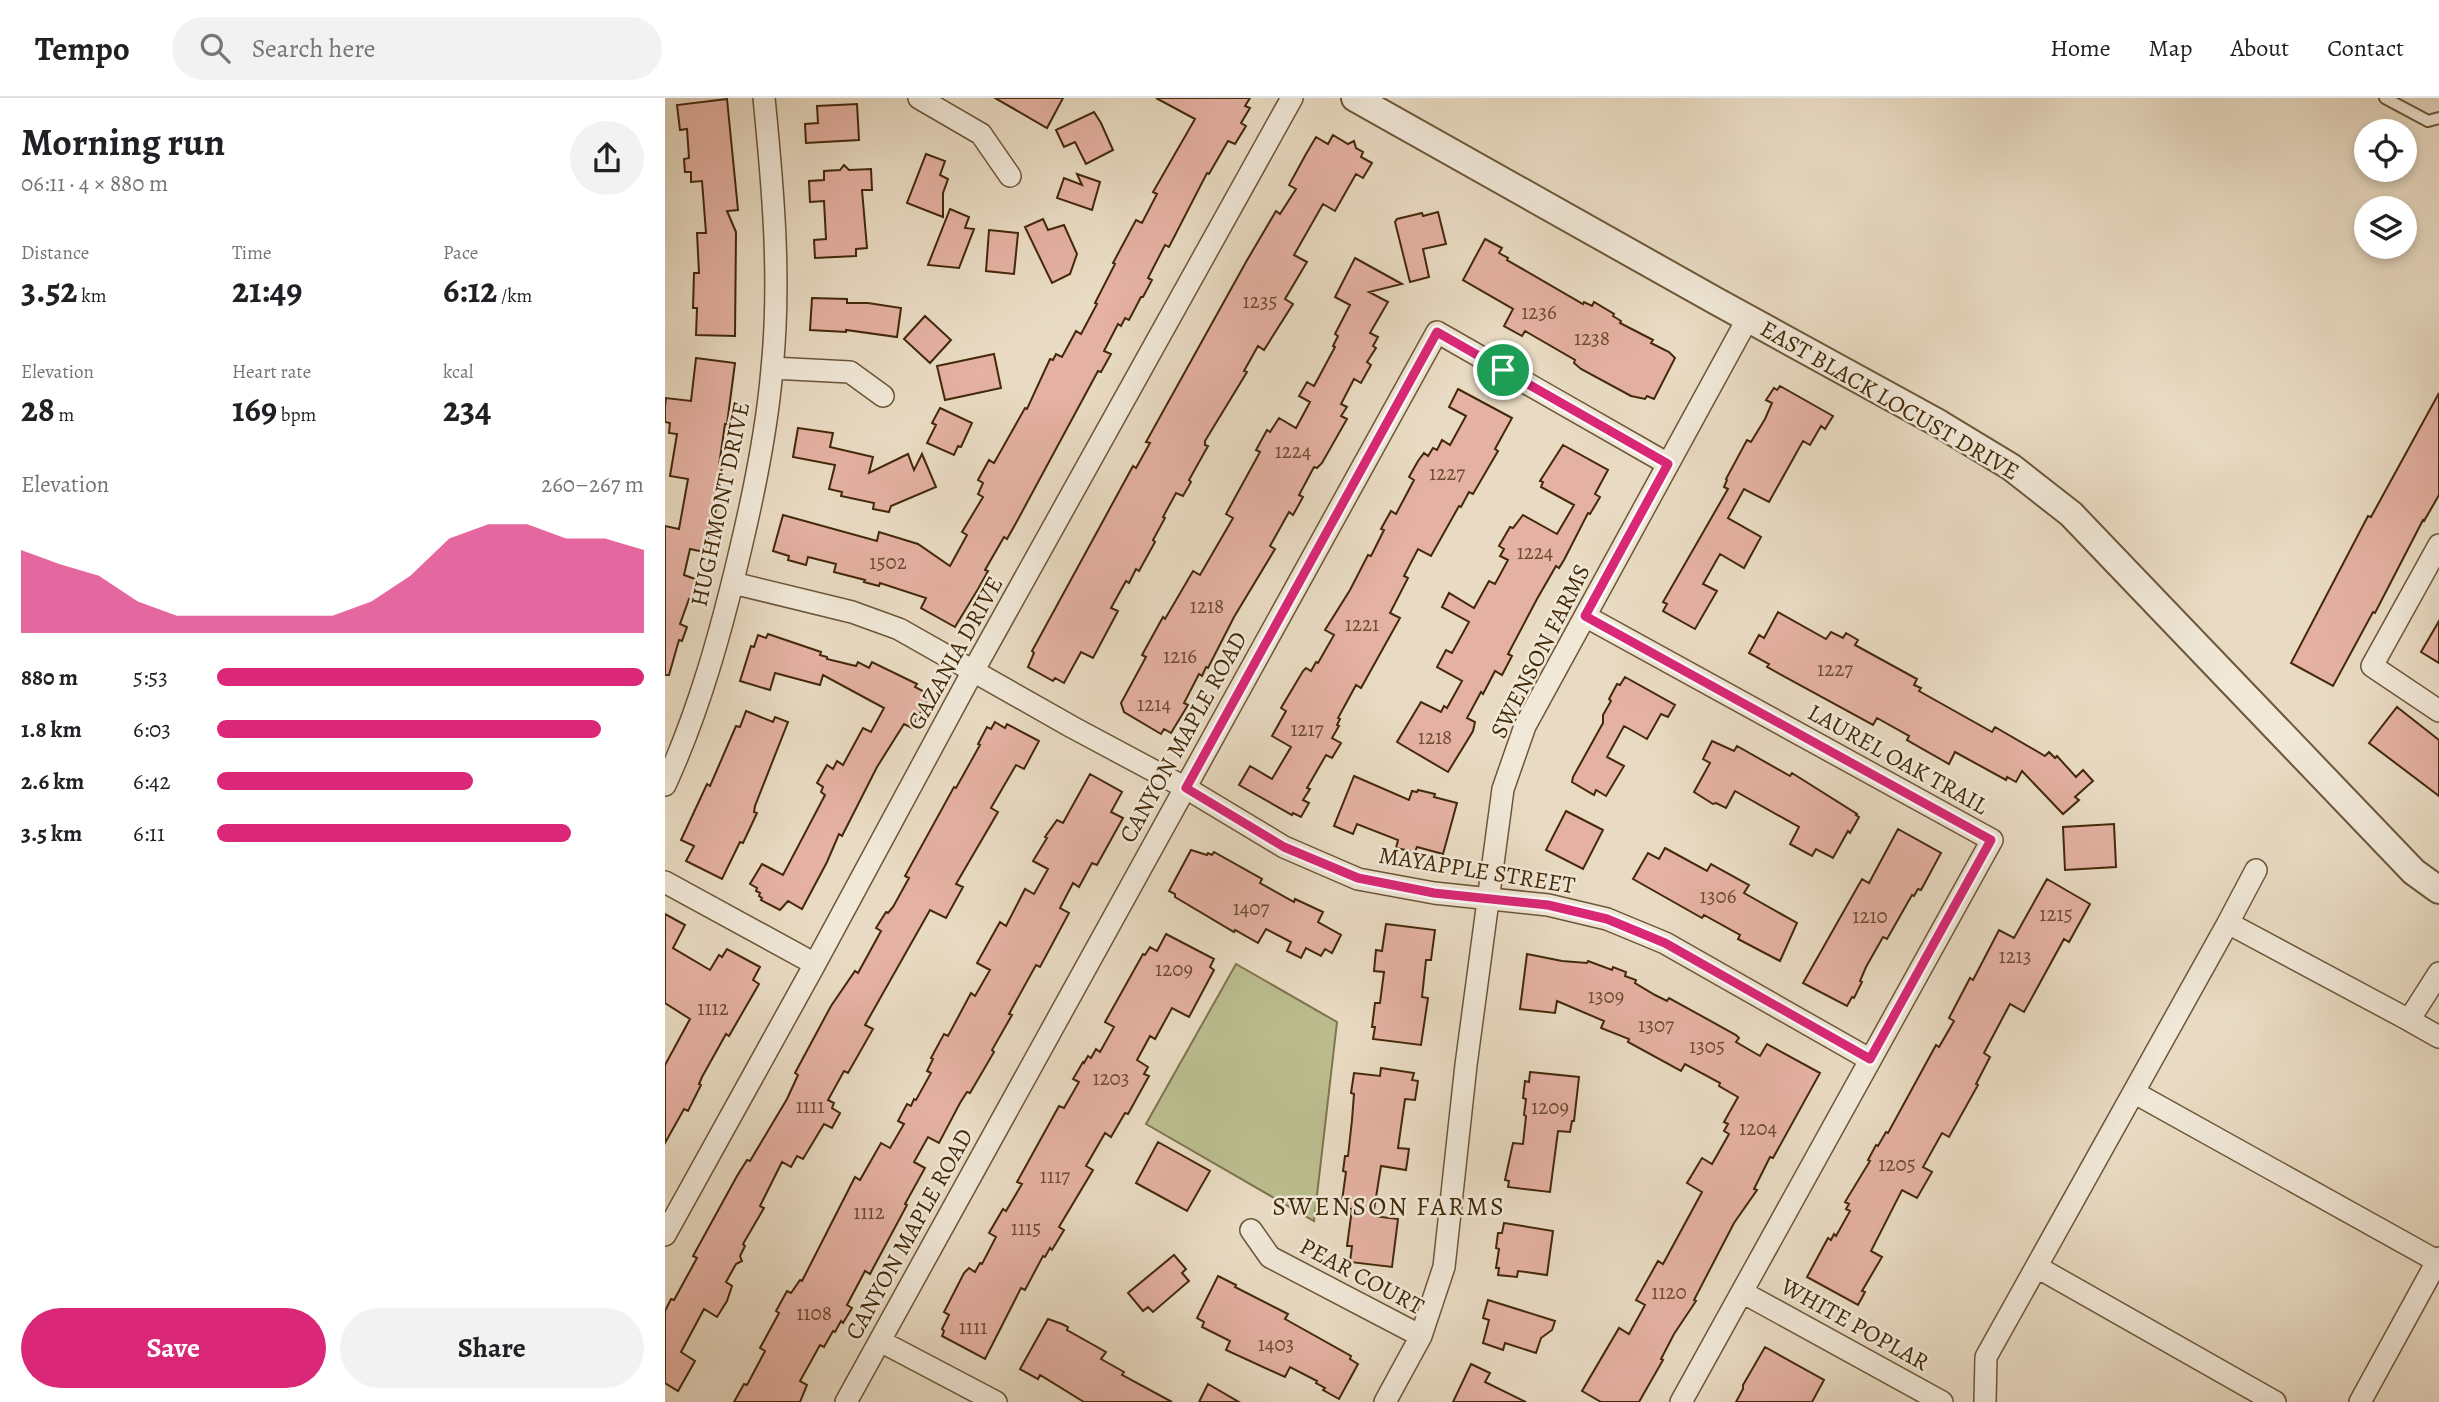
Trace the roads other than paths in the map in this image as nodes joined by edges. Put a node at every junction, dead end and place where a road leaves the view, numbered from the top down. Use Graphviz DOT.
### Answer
graph roads {
  1 [pos="764,98"];
  2 [pos="919,98"];
  3 [pos="1292,98"];
  4 [pos="1355,98"];
  5 [pos="2385,98"];
  6 [pos="2439,118"];
  7 [pos="1010,176"];
  8 [pos="1748,318"];
  9 [pos="772,368"];
  10 [pos="883,396"];
  11 [pos="1668,464"];
  12 [pos="2439,545"];
  13 [pos="733,583"];
  14 [pos="1585,616"];
  15 [pos="974,671"];
  16 [pos="2439,711"];
  17 [pos="665,785"];
  18 [pos="1186,788"];
  19 [pos="2256,870"];
  20 [pos="665,882"];
  21 [pos="2439,890"];
  22 [pos="1488,898"];
  23 [pos="2228,923"];
  24 [pos="815,964"];
  25 [pos="2439,973"];
  26 [pos="2409,1020"];
  27 [pos="2439,1037"];
  28 [pos="1870,1059"];
  29 [pos="2135,1093"];
  30 [pos="1251,1230"];
  31 [pos="665,1235"];
  32 [pos="2438,1259"];
  33 [pos="2037,1268"];
  34 [pos="1742,1292"];
  35 [pos="1420,1336"];
  36 [pos="880,1341"];
  37 [pos="846,1402"];
  38 [pos="996,1402"];
  39 [pos="1385,1402"];
  40 [pos="1681,1402"];
  41 [pos="1943,1402"];
  42 [pos="1985,1402"];
  43 [pos="2275,1402"];
  44 [pos="2360,1402"];
  1 -- 9 [label="street, HUGHMONT DRIVE"];
  2 -- 7 [label="street"];
  3 -- 15 [label="street, GAZANIA DRIVE"];
  4 -- 8 [label="street, EAST BLACK LOCUST DRIVE"];
  5 -- 6 [label="lane"];
  8 -- 11 [label="street, SWENSON FARMS"];
  8 -- 21 [label="street, EAST BLACK LOCUST DRIVE"];
  9 -- 10 [label="street"];
  9 -- 13 [label="street, HUGHMONT DRIVE"];
  11 -- 14 [label="street, SWENSON FARMS"];
  11 -- 18 [label="street, CANYON MAPLE ROAD"];
  12 -- 16 [label="street"];
  13 -- 15 [label="street, MAYAPPLE STREET"];
  13 -- 17 [label="street, HUGHMONT DRIVE"];
  14 -- 22 [label="street, SWENSON FARMS"];
  14 -- 28 [label="street, LAUREL OAK TRAIL"];
  15 -- 18 [label="street, MAYAPPLE STREET"];
  15 -- 24 [label="street, GAZANIA DRIVE"];
  18 -- 22 [label="street, MAYAPPLE STREET"];
  18 -- 36 [label="street, CANYON MAPLE ROAD"];
  19 -- 23 [label="street"];
  20 -- 24 [label="street"];
  22 -- 28 [label="street, MAYAPPLE STREET"];
  22 -- 35 [label="street, SWENSON FARMS"];
  23 -- 26 [label="street"];
  23 -- 29 [label="street"];
  24 -- 31 [label="street, GAZANIA DRIVE"];
  25 -- 26 [label="street"];
  26 -- 27 [label="street"];
  28 -- 34 [label="street, LAUREL OAK TRAIL"];
  29 -- 32 [label="street"];
  29 -- 33 [label="street"];
  30 -- 35 [label="street, PEAR COURT"];
  32 -- 44 [label="street"];
  33 -- 42 [label="street"];
  33 -- 43 [label="street"];
  34 -- 40 [label="street, LAUREL OAK TRAIL"];
  34 -- 41 [label="street, WHITE POPLAR"];
  35 -- 39 [label="street, SWENSON FARMS"];
  36 -- 37 [label="street, CANYON MAPLE ROAD"];
  36 -- 38 [label="street"];
}
